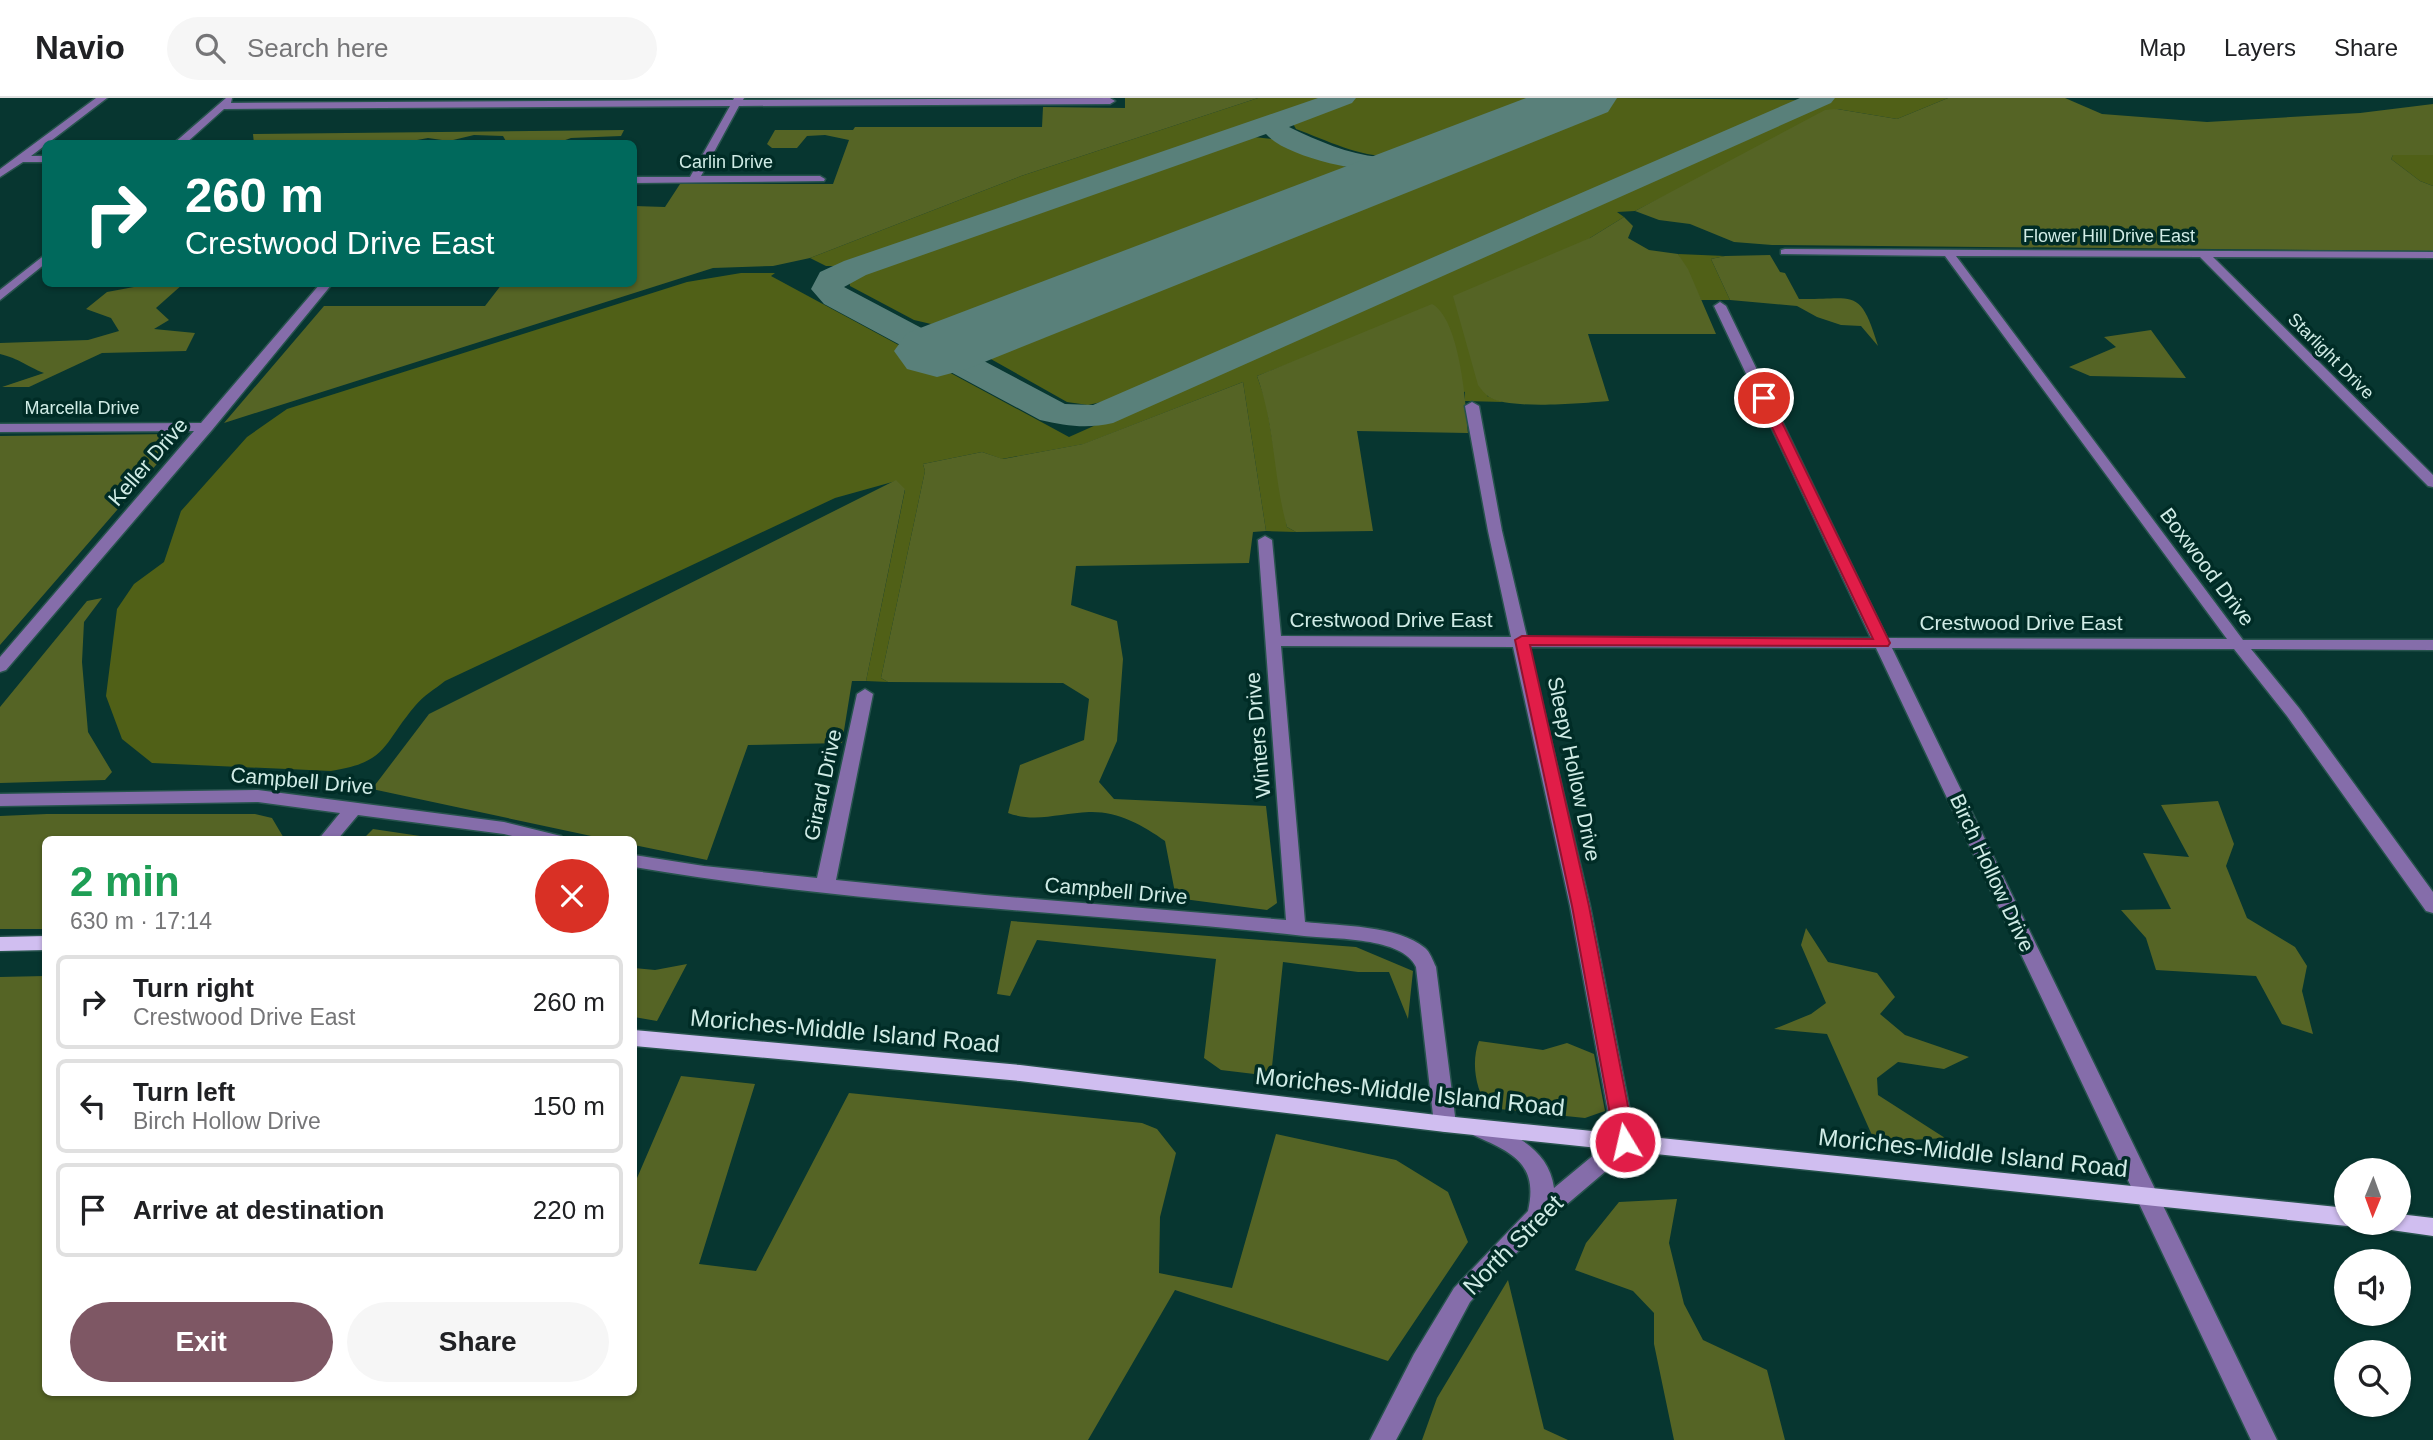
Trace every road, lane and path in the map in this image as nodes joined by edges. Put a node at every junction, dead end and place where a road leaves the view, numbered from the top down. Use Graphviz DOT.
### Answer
graph roads {
  1 [pos="102,98"];
  2 [pos="231,98"];
  3 [pos="738,101"];
  4 [pos="1110,101"];
  5 [pos="221,106"];
  6 [pos="45,140"];
  7 [pos="183,140"];
  8 [pos="42,142"];
  9 [pos="0,159"];
  10 [pos="19,159"];
  11 [pos="42,159"];
  12 [pos="0,174"];
  13 [pos="694,179"];
  14 [pos="820,179"];
  15 [pos="637,180"];
  16 [pos="1785,252"];
  17 [pos="1948,253"];
  18 [pos="2203,254"];
  19 [pos="2433,255"];
  20 [pos="42,260"];
  21 [pos="324,287"];
  22 [pos="0,296"];
  23 [pos="1720,306"];
  24 [pos="1472,406"];
  25 [pos="207,427"];
  26 [pos="0,428"];
  27 [pos="2433,483"];
  28 [pos="1265,540"];
  29 [pos="1522,640"];
  30 [pos="1273,641"];
  31 [pos="1883,643"];
  32 [pos="2238,644"];
  33 [pos="2433,645"];
  34 [pos="0,667"];
  35 [pos="865,694"];
  36 [pos="0,800"];
  37 [pos="354,808"];
  38 [pos="330,836"];
  39 [pos="538,836"];
  40 [pos="637,861"];
  41 [pos="825,885"];
  42 [pos="2433,906"];
  43 [pos="1296,928"];
  44 [pos="42,943"];
  45 [pos="0,944"];
  46 [pos="637,1038"];
  47 [pos="1445,1124"];
  48 [pos="1479,1128"];
  49 [pos="1625,1142"];
  50 [pos="2148,1199"];
  51 [pos="1538,1215"];
  52 [pos="2334,1216"];
  53 [pos="2412,1225"];
  54 [pos="2433,1227"];
  55 [pos="1383,1440"];
  56 [pos="2264,1440"];
  1 -- 6 [label="street"];
  2 -- 5 [label="street"];
  3 -- 4 [label="street"];
  3 -- 5 [label="street"];
  3 -- 13 [label="street"];
  5 -- 7 [label="street"];
  8 -- 10 [label="street"];
  9 -- 10 [label="street"];
  10 -- 11 [label="street"];
  10 -- 12 [label="street"];
  13 -- 14 [label="street, Carlin Drive"];
  13 -- 15 [label="street, Carlin Drive"];
  16 -- 17 [label="street, Flower Hill Drive East"];
  17 -- 18 [label="street, Flower Hill Drive East"];
  17 -- 32 [label="street, Boxwood Drive"];
  18 -- 19 [label="street, Flower Hill Drive East"];
  18 -- 27 [label="street, Starlight Drive"];
  20 -- 22 [label="street"];
  21 -- 25 [label="street, Keller Drive"];
  23 -- 31 [label="street, Birch Hollow Drive"];
  24 -- 29 [label="street, Sleepy Hollow Drive"];
  25 -- 26 [label="street, Marcella Drive"];
  25 -- 34 [label="street, Keller Drive"];
  28 -- 30 [label="street, Winters Drive"];
  29 -- 30 [label="street, Crestwood Drive East"];
  29 -- 31 [label="street, Crestwood Drive East"];
  29 -- 49 [label="street, Sleepy Hollow Drive"];
  30 -- 43 [label="street, Winters Drive"];
  31 -- 32 [label="street, Crestwood Drive East"];
  31 -- 50 [label="street, Birch Hollow Drive"];
  32 -- 33 [label="street, Crestwood Drive East"];
  32 -- 42 [label="street, Boxwood Drive"];
  35 -- 41 [label="street, Girard Drive"];
  36 -- 37 [label="street, Campbell Drive"];
  37 -- 38 [label="street"];
  37 -- 39 [label="street, Campbell Drive"];
  40 -- 41 [label="street, Campbell Drive"];
  41 -- 43 [label="street, Campbell Drive"];
  43 -- 47 [label="street, Campbell Drive"];
  44 -- 45 [label="main road"];
  46 -- 47 [label="main road, Moriches-Middle Island Road"];
  47 -- 48 [label="main road, Moriches-Middle Island Road"];
  48 -- 49 [label="main road, Moriches-Middle Island Road"];
  48 -- 51 [label="street"];
  49 -- 50 [label="main road, Moriches-Middle Island Road"];
  49 -- 51 [label="street, North Street"];
  50 -- 52 [label="main road, Moriches-Middle Island Road"];
  50 -- 56 [label="street, Birch Hollow Drive"];
  51 -- 55 [label="street, North Street"];
  53 -- 54 [label="main road"];
}
